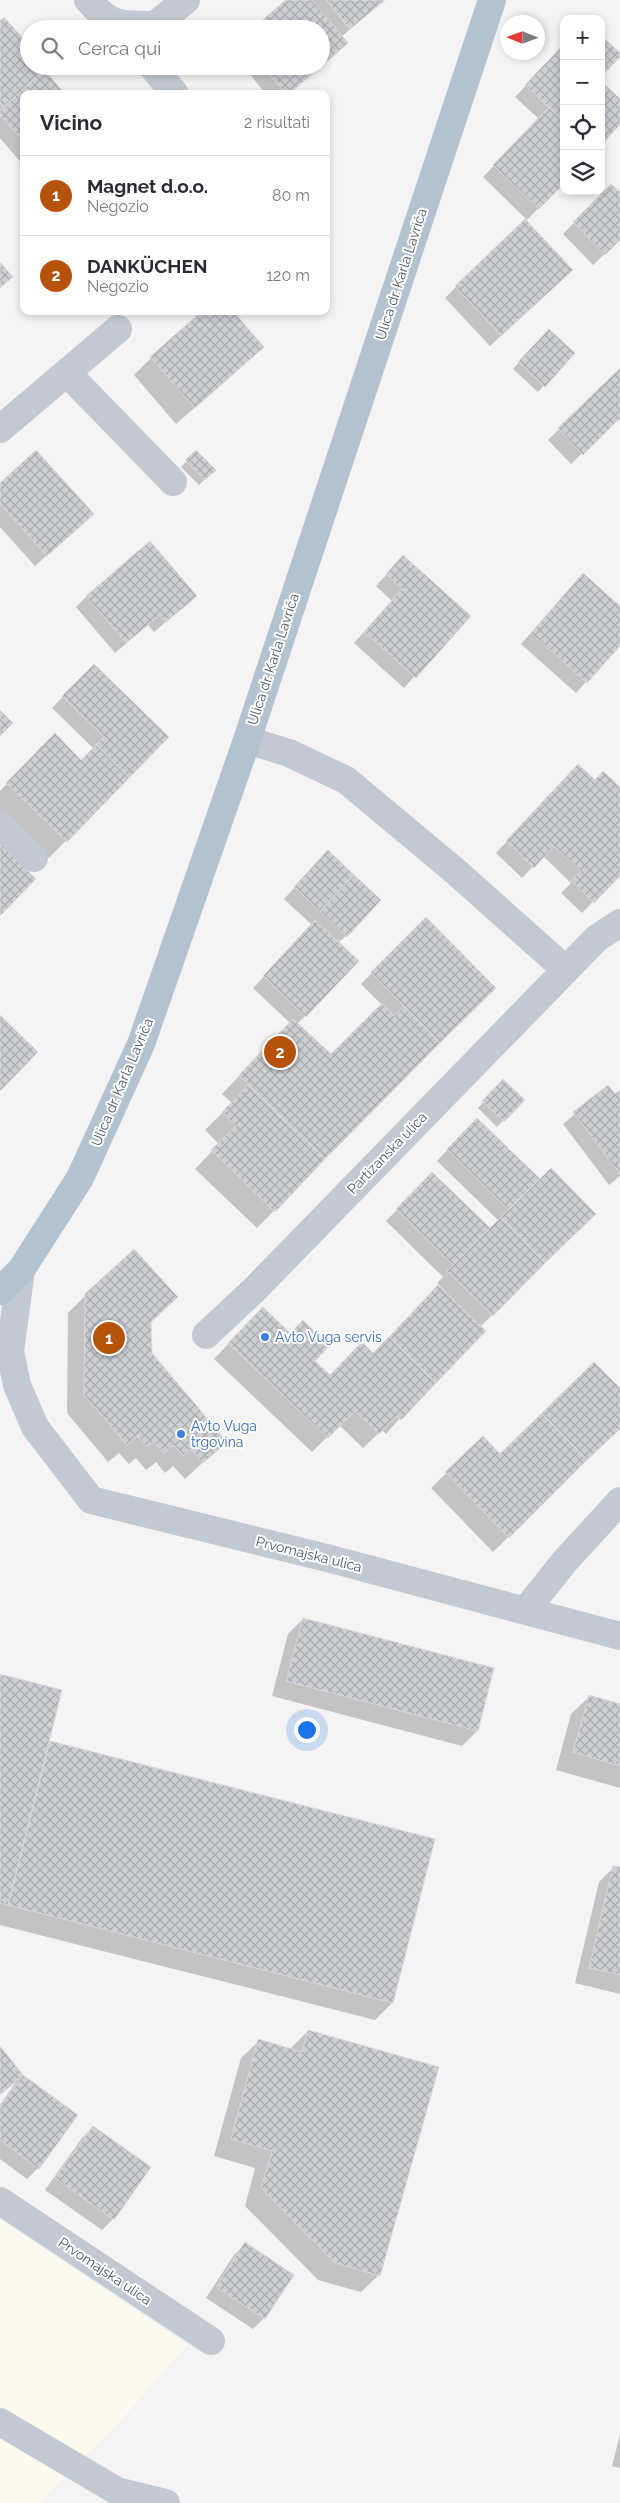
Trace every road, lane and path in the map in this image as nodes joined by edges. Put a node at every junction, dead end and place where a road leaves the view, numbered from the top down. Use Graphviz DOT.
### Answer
graph roads {
  1 [pos="88,0"];
  2 [pos="186,0"];
  3 [pos="492,0"];
  4 [pos="110,20"];
  5 [pos="162,20"];
  6 [pos="159,75"];
  7 [pos="172,90"];
  8 [pos="118,329"];
  9 [pos="67,373"];
  10 [pos="0,429"];
  11 [pos="173,482"];
  12 [pos="246,740"];
  13 [pos="0,824"];
  14 [pos="34,858"];
  15 [pos="620,923"];
  16 [pos="566,970"];
  17 [pos="21,1270"];
  18 [pos="0,1291"];
  19 [pos="206,1335"];
  20 [pos="620,1502"];
  21 [pos="526,1610"];
  22 [pos="620,1636"];
  23 [pos="0,2200"];
  24 [pos="211,2341"];
  25 [pos="0,2422"];
  26 [pos="166,2503"];
  1 -- 4 [label="street"];
  2 -- 5 [label="street"];
  3 -- 12 [label="main road, Ulica dr. Karla Lavriča"];
  6 -- 7 [label="street"];
  8 -- 9 [label="street"];
  9 -- 10 [label="street"];
  9 -- 11 [label="street"];
  12 -- 16 [label="street"];
  12 -- 17 [label="main road, Ulica dr. Karla Lavriča"];
  13 -- 14 [label="street"];
  15 -- 16 [label="street, Partizanska ulica"];
  16 -- 19 [label="street, Partizanska ulica"];
  17 -- 18 [label="main road, Ulica dr. Karla Lavriča"];
  17 -- 21 [label="street, Prvomajska ulica"];
  20 -- 21 [label="street"];
  21 -- 22 [label="street, Prvomajska ulica"];
  23 -- 24 [label="street, Prvomajska ulica"];
  25 -- 26 [label="street"];
}
